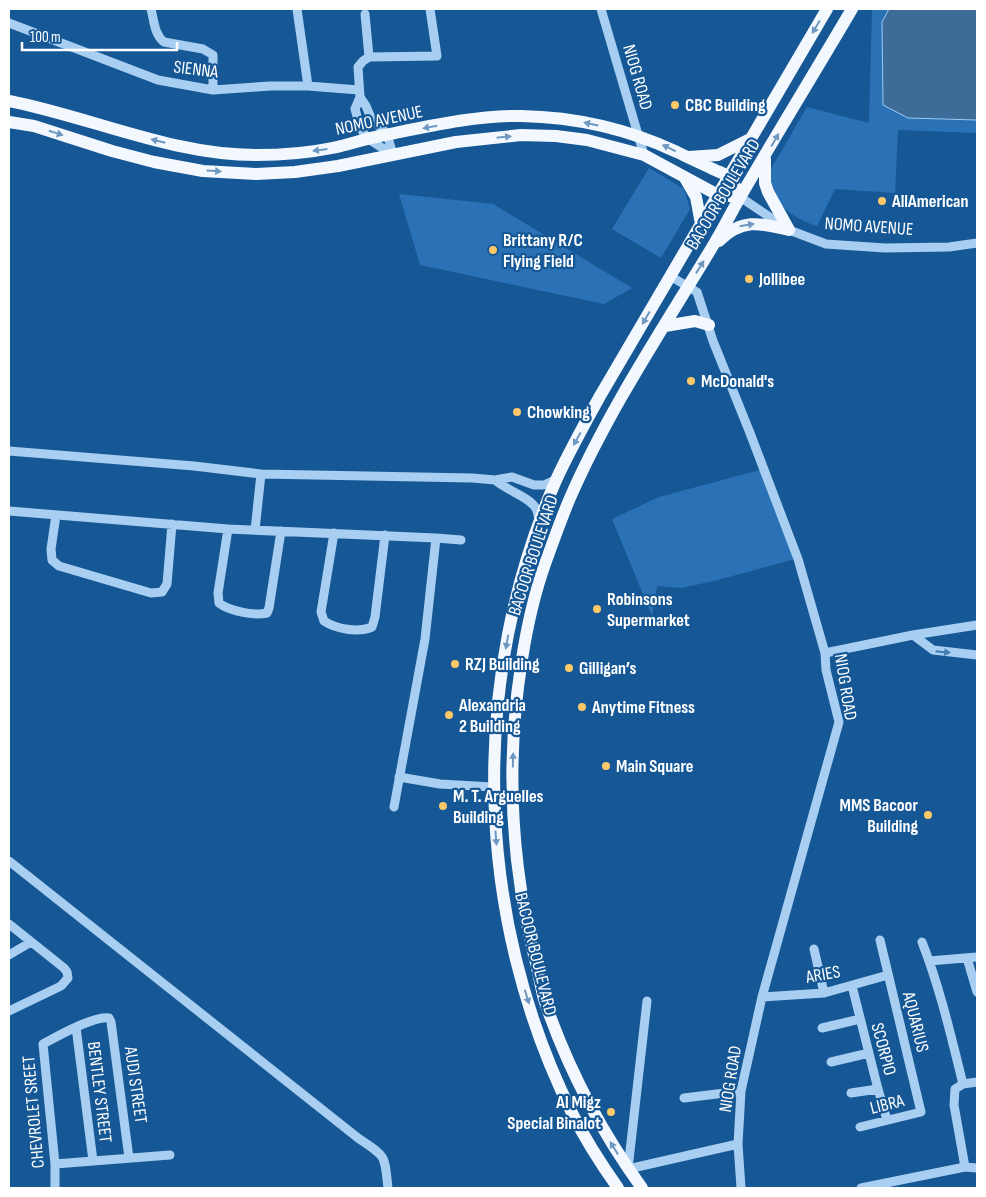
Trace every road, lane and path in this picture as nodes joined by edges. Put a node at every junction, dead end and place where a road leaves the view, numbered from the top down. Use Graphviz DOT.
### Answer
graph roads {
  1 [pos="151,9"];
  2 [pos="297,9"];
  3 [pos="430,9"];
  4 [pos="600,9"];
  5 [pos="827,9"];
  6 [pos="852,9"];
  7 [pos="365,14"];
  8 [pos="9,23"];
  9 [pos="369,57"];
  10 [pos="308,86"];
  11 [pos="213,90"];
  12 [pos="359,94"];
  13 [pos="9,101"];
  14 [pos="9,122"];
  15 [pos="376,125"];
  16 [pos="364,134"];
  17 [pos="387,134"];
  18 [pos="638,136"];
  19 [pos="750,139"];
  20 [pos="644,155"];
  21 [pos="393,156"];
  22 [pos="686,157"];
  23 [pos="765,158"];
  24 [pos="683,176"];
  25 [pos="728,177"];
  26 [pos="718,195"];
  27 [pos="740,197"];
  28 [pos="701,224"];
  29 [pos="789,230"];
  30 [pos="977,243"];
  31 [pos="712,248"];
  32 [pos="670,276"];
  33 [pos="688,286"];
  34 [pos="709,325"];
  35 [pos="664,326"];
  36 [pos="9,451"];
  37 [pos="261,474"];
  38 [pos="557,479"];
  39 [pos="495,480"];
  40 [pos="9,511"];
  41 [pos="56,516"];
  42 [pos="540,522"];
  43 [pos="172,524"];
  44 [pos="228,529"];
  45 [pos="254,530"];
  46 [pos="281,531"];
  47 [pos="334,533"];
  48 [pos="385,535"];
  49 [pos="436,538"];
  50 [pos="461,540"];
  51 [pos="522,578"];
  52 [pos="540,582"];
  53 [pos="977,625"];
  54 [pos="913,635"];
  55 [pos="825,653"];
  56 [pos="977,655"];
  57 [pos="399,777"];
  58 [pos="493,786"];
  59 [pos="394,807"];
  60 [pos="9,861"];
  61 [pos="9,924"];
  62 [pos="880,940"];
  63 [pos="31,942"];
  64 [pos="922,942"];
  65 [pos="814,949"];
  66 [pos="9,954"];
  67 [pos="977,957"];
  68 [pos="967,958"];
  69 [pos="929,961"];
  70 [pos="888,975"];
  71 [pos="852,986"];
  72 [pos="977,992"];
  73 [pos="824,993"];
  74 [pos="762,997"];
  75 [pos="647,1000"];
  76 [pos="9,1010"];
  77 [pos="109,1018"];
  78 [pos="860,1020"];
  79 [pos="76,1027"];
  80 [pos="822,1028"];
  81 [pos="869,1053"];
  82 [pos="831,1062"];
  83 [pos="977,1082"];
  84 [pos="963,1084"];
  85 [pos="878,1090"];
  86 [pos="741,1091"];
  87 [pos="851,1093"];
  88 [pos="684,1098"];
  89 [pos="921,1112"];
  90 [pos="887,1120"];
  91 [pos="860,1127"];
  92 [pos="738,1144"];
  93 [pos="170,1155"];
  94 [pos="129,1158"];
  95 [pos="93,1161"];
  96 [pos="55,1164"];
  97 [pos="965,1167"];
  98 [pos="977,1168"];
  99 [pos="628,1169"];
  100 [pos="55,1188"];
  101 [pos="388,1188"];
  102 [pos="618,1188"];
  103 [pos="642,1188"];
  104 [pos="741,1188"];
  105 [pos="861,1188"];
  1 -- 11 [label="street"];
  2 -- 10 [label="street"];
  3 -- 9 [label="street"];
  4 -- 18 [label="street, NIOG ROAD"];
  5 -- 19 [label="main road, BACOOR BOULEVARD, one-way"];
  23 -- 6 [label="main road, BACOOR BOULEVARD, one-way"];
  7 -- 9 [label="street"];
  8 -- 11 [label="street, SIENNA"];
  9 -- 12 [label="street"];
  10 -- 11 [label="street, SIENNA"];
  10 -- 12 [label="street, SIENNA"];
  12 -- 15 [label="street"];
  12 -- 16 [label="street"];
  16 -- 13 [label="main road, NOMO AVENUE, one-way"];
  14 -- 21 [label="main road, NOMO AVENUE, one-way"];
  15 -- 16 [label="street"];
  15 -- 17 [label="street"];
  16 -- 17 [label="main road, NOMO AVENUE"];
  16 -- 21 [label="street"];
  18 -- 17 [label="main road, NOMO AVENUE, one-way"];
  17 -- 21 [label="street"];
  18 -- 20 [label="street, NIOG ROAD"];
  22 -- 18 [label="main road, NOMO AVENUE, one-way"];
  19 -- 22 [label="main road"];
  19 -- 25 [label="main road, BACOOR BOULEVARD"];
  21 -- 20 [label="main road, NOMO AVENUE, one-way"];
  20 -- 24 [label="main road, NOMO AVENUE"];
  22 -- 25 [label="main road, NOMO AVENUE"];
  23 -- 27 [label="main road, BACOOR BOULEVARD"];
  23 -- 29 [label="main road"];
  24 -- 26 [label="main road, NOMO AVENUE"];
  24 -- 28 [label="main road"];
  25 -- 26 [label="main road, BACOOR BOULEVARD"];
  25 -- 27 [label="main road, NOMO AVENUE"];
  26 -- 27 [label="main road, NOMO AVENUE"];
  26 -- 28 [label="main road, BACOOR BOULEVARD"];
  27 -- 29 [label="street, NOMO AVENUE"];
  27 -- 31 [label="main road, BACOOR BOULEVARD"];
  28 -- 32 [label="main road, BACOOR BOULEVARD"];
  29 -- 30 [label="street, NOMO AVENUE"];
  31 -- 29 [label="main road, one-way"];
  33 -- 31 [label="main road, BACOOR BOULEVARD, one-way"];
  32 -- 33 [label="street, NIOG ROAD"];
  32 -- 38 [label="main road, BACOOR BOULEVARD, one-way"];
  33 -- 34 [label="street, NIOG ROAD"];
  33 -- 35 [label="main road, BACOOR BOULEVARD"];
  34 -- 35 [label="main road"];
  34 -- 55 [label="street, NIOG ROAD"];
  35 -- 52 [label="main road, BACOOR BOULEVARD"];
  36 -- 37 [label="street"];
  37 -- 39 [label="street"];
  37 -- 45 [label="street"];
  38 -- 39 [label="street"];
  38 -- 42 [label="main road, BACOOR BOULEVARD"];
  39 -- 42 [label="street"];
  40 -- 41 [label="street"];
  41 -- 43 [label="street"];
  41 -- 43 [label="street"];
  42 -- 51 [label="main road, BACOOR BOULEVARD"];
  43 -- 44 [label="street"];
  44 -- 45 [label="street"];
  44 -- 46 [label="street"];
  45 -- 46 [label="street"];
  46 -- 47 [label="street"];
  47 -- 48 [label="street"];
  47 -- 48 [label="street"];
  48 -- 49 [label="street"];
  49 -- 50 [label="street"];
  49 -- 57 [label="street"];
  51 -- 52 [label="main road"];
  51 -- 58 [label="main road, BACOOR BOULEVARD, one-way"];
  99 -- 52 [label="main road, BACOOR BOULEVARD, one-way"];
  53 -- 54 [label="street"];
  54 -- 55 [label="street"];
  54 -- 56 [label="street, one-way"];
  55 -- 74 [label="street, NIOG ROAD"];
  57 -- 58 [label="street"];
  57 -- 59 [label="street"];
  58 -- 102 [label="main road, BACOOR BOULEVARD, one-way"];
  60 -- 101 [label="street"];
  61 -- 63 [label="street"];
  62 -- 70 [label="street, AQUARIUS"];
  63 -- 66 [label="street"];
  63 -- 76 [label="street"];
  64 -- 69 [label="street"];
  65 -- 73 [label="street"];
  67 -- 68 [label="street"];
  68 -- 69 [label="street"];
  68 -- 72 [label="street"];
  69 -- 84 [label="street"];
  70 -- 71 [label="street, ARIES"];
  70 -- 89 [label="street, AQUARIUS"];
  71 -- 73 [label="street, ARIES"];
  71 -- 78 [label="street, SCORPIO"];
  73 -- 74 [label="street, ARIES"];
  74 -- 86 [label="street, NIOG ROAD"];
  75 -- 99 [label="street"];
  77 -- 79 [label="street, CHEVROLET SREET"];
  77 -- 94 [label="street, AUDI STREET"];
  78 -- 80 [label="street"];
  78 -- 81 [label="street, SCORPIO"];
  79 -- 95 [label="street, BENTLEY STREET"];
  79 -- 96 [label="street, CHEVROLET SREET"];
  81 -- 82 [label="street"];
  81 -- 85 [label="street, SCORPIO"];
  83 -- 84 [label="street"];
  84 -- 97 [label="street"];
  85 -- 87 [label="street"];
  85 -- 90 [label="street, SCORPIO"];
  86 -- 88 [label="street"];
  86 -- 92 [label="street, NIOG ROAD"];
  89 -- 90 [label="street, LIBRA"];
  90 -- 91 [label="street, LIBRA"];
  92 -- 99 [label="street"];
  92 -- 104 [label="street, NIOG ROAD"];
  93 -- 94 [label="street"];
  94 -- 95 [label="street"];
  95 -- 96 [label="street"];
  96 -- 100 [label="street, CHEVROLET SREET"];
  97 -- 98 [label="street"];
  97 -- 105 [label="street"];
  99 -- 103 [label="main road, BACOOR BOULEVARD"];
}
